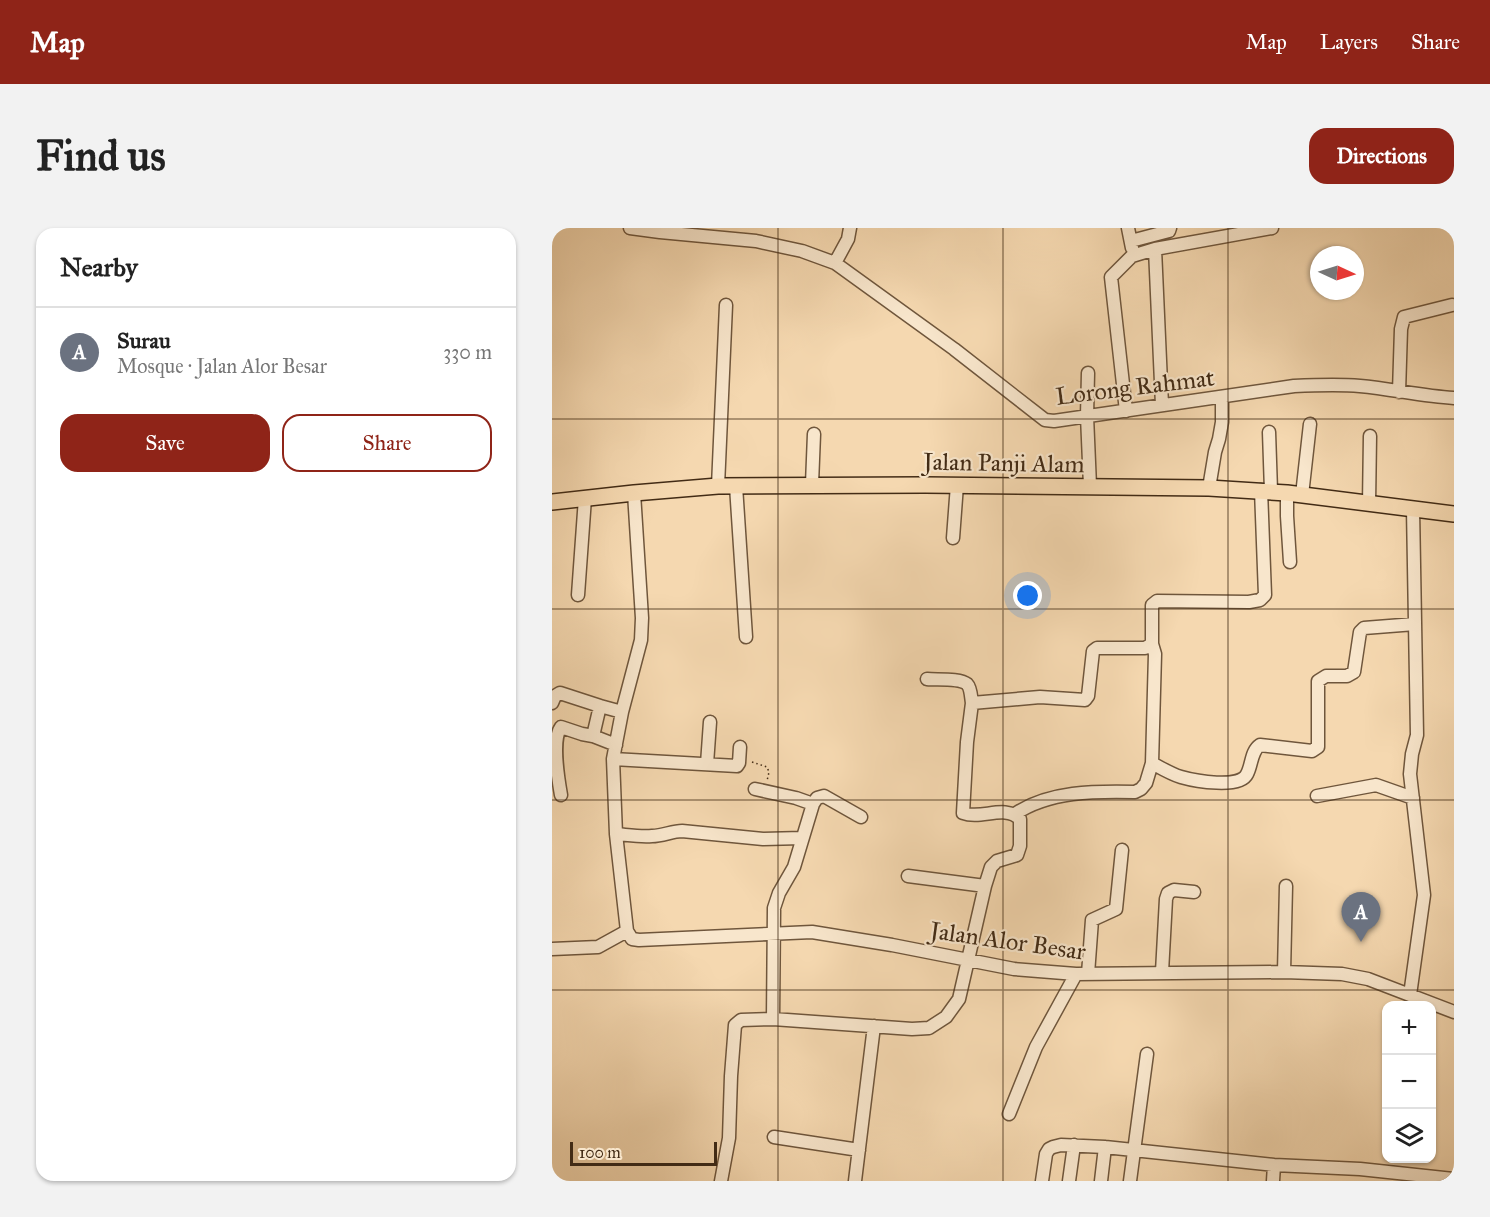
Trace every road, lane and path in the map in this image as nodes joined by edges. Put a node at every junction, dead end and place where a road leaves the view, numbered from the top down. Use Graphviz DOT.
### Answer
graph roads {
  1 [pos="630,228"];
  2 [pos="850,228"];
  3 [pos="1128,228"];
  4 [pos="1170,228"];
  5 [pos="1272,228"];
  6 [pos="660,230"];
  7 [pos="1131,241"];
  8 [pos="1155,249"];
  9 [pos="1132,256"];
  10 [pos="835,263"];
  11 [pos="726,305"];
  12 [pos="1452,305"];
  13 [pos="1088,374"];
  14 [pos="1399,392"];
  15 [pos="1222,397"];
  16 [pos="1454,398"];
  17 [pos="1162,405"];
  18 [pos="1126,411"];
  19 [pos="1087,416"];
  20 [pos="1311,424"];
  21 [pos="1269,432"];
  22 [pos="814,434"];
  23 [pos="1370,436"];
  24 [pos="812,484"];
  25 [pos="957,485"];
  26 [pos="718,486"];
  27 [pos="736,486"];
  28 [pos="1090,486"];
  29 [pos="1209,488"];
  30 [pos="1266,491"];
  31 [pos="634,493"];
  32 [pos="1295,494"];
  33 [pos="585,498"];
  34 [pos="552,502"];
  35 [pos="1369,504"];
  36 [pos="1413,509"];
  37 [pos="1454,514"];
  38 [pos="953,538"];
  39 [pos="1290,562"];
  40 [pos="578,595"];
  41 [pos="1414,624"];
  42 [pos="746,637"];
  43 [pos="1152,644"];
  44 [pos="927,680"];
  45 [pos="552,703"];
  46 [pos="972,703"];
  47 [pos="600,706"];
  48 [pos="622,712"];
  49 [pos="710,722"];
  50 [pos="554,731"];
  51 [pos="592,736"];
  52 [pos="616,745"];
  53 [pos="740,753"];
  54 [pos="613,759"];
  55 [pos="707,764"];
  56 [pos="1152,764"];
  57 [pos="760,790"];
  58 [pos="561,795"];
  59 [pos="1317,795"];
  60 [pos="1413,798"];
  61 [pos="813,804"];
  62 [pos="1015,814"];
  63 [pos="861,817"];
  64 [pos="616,834"];
  65 [pos="802,838"];
  66 [pos="1122,850"];
  67 [pos="908,876"];
  68 [pos="985,886"];
  69 [pos="1286,886"];
  70 [pos="1194,892"];
  71 [pos="627,931"];
  72 [pos="773,933"];
  73 [pos="552,949"];
  74 [pos="968,961"];
  75 [pos="1162,972"];
  76 [pos="1284,972"];
  77 [pos="1082,974"];
  78 [pos="1410,995"];
  79 [pos="1454,1012"];
  80 [pos="773,1019"];
  81 [pos="874,1026"];
  82 [pos="1147,1054"];
  83 [pos="1009,1114"];
  84 [pos="774,1137"];
  85 [pos="1074,1145"];
  86 [pos="1105,1147"];
  87 [pos="859,1150"];
  88 [pos="1134,1150"];
  89 [pos="1274,1165"];
  90 [pos="1421,1179"];
  91 [pos="1454,1179"];
  92 [pos="721,1181"];
  93 [pos="855,1181"];
  94 [pos="1042,1181"];
  95 [pos="1069,1181"];
  96 [pos="1101,1181"];
  97 [pos="1130,1181"];
  98 [pos="1273,1181"];
  1 -- 6 [label="street, Lorong Rahmat"];
  2 -- 10 [label="street"];
  3 -- 7 [label="street"];
  4 -- 7 [label="street"];
  5 -- 8 [label="street"];
  6 -- 10 [label="street, Lorong Rahmat"];
  7 -- 9 [label="street"];
  8 -- 9 [label="street"];
  8 -- 17 [label="street"];
  9 -- 18 [label="street"];
  10 -- 19 [label="street, Lorong Rahmat"];
  11 -- 26 [label="street"];
  12 -- 14 [label="street"];
  13 -- 19 [label="street"];
  14 -- 15 [label="street, Lorong Rahmat"];
  14 -- 16 [label="street, Lorong Rahmat"];
  15 -- 17 [label="street, Lorong Rahmat"];
  15 -- 29 [label="street"];
  17 -- 18 [label="street, Lorong Rahmat"];
  18 -- 19 [label="street, Lorong Rahmat"];
  19 -- 28 [label="street"];
  20 -- 32 [label="street"];
  21 -- 30 [label="street"];
  22 -- 24 [label="street"];
  23 -- 35 [label="street"];
  24 -- 25 [label="main road, Jalan Panji Alam"];
  24 -- 27 [label="main road, Jalan Panji Alam"];
  25 -- 28 [label="main road, Jalan Panji Alam"];
  25 -- 38 [label="street"];
  26 -- 27 [label="main road, Jalan Panji Alam"];
  26 -- 31 [label="main road, Jalan Panji Alam"];
  27 -- 42 [label="street"];
  28 -- 29 [label="main road, Jalan Panji Alam"];
  29 -- 30 [label="main road, Jalan Panji Alam"];
  30 -- 32 [label="main road, Jalan Panji Alam"];
  30 -- 43 [label="street"];
  31 -- 33 [label="main road, Jalan Panji Alam"];
  31 -- 48 [label="street"];
  32 -- 35 [label="main road, Jalan Panji Alam"];
  32 -- 39 [label="street"];
  33 -- 34 [label="main road, Jalan Panji Alam"];
  33 -- 40 [label="street"];
  35 -- 36 [label="main road, Jalan Panji Alam"];
  36 -- 37 [label="main road, Jalan Panji Alam"];
  36 -- 41 [label="street"];
  41 -- 56 [label="street"];
  41 -- 60 [label="street"];
  43 -- 46 [label="street"];
  43 -- 56 [label="street"];
  44 -- 46 [label="street"];
  45 -- 47 [label="street"];
  46 -- 62 [label="street"];
  47 -- 48 [label="street"];
  47 -- 51 [label="street"];
  48 -- 52 [label="street"];
  49 -- 55 [label="street"];
  50 -- 51 [label="street"];
  50 -- 58 [label="street"];
  51 -- 52 [label="street"];
  52 -- 54 [label="street"];
  53 -- 55 [label="street"];
  53 -- 57 [label="path"];
  54 -- 55 [label="street"];
  54 -- 64 [label="street"];
  56 -- 62 [label="street"];
  57 -- 61 [label="street"];
  59 -- 60 [label="street"];
  60 -- 78 [label="street"];
  61 -- 63 [label="street"];
  61 -- 65 [label="street"];
  62 -- 68 [label="street"];
  64 -- 65 [label="street"];
  64 -- 71 [label="street"];
  65 -- 72 [label="street"];
  66 -- 77 [label="street"];
  67 -- 68 [label="street"];
  68 -- 74 [label="street"];
  69 -- 76 [label="street"];
  70 -- 75 [label="street"];
  71 -- 72 [label="street, Jalan Alor Besar"];
  71 -- 73 [label="street"];
  72 -- 74 [label="street, Jalan Alor Besar"];
  72 -- 80 [label="street"];
  74 -- 77 [label="street, Jalan Alor Besar"];
  74 -- 81 [label="street"];
  75 -- 76 [label="street, Jalan Alor Besar"];
  75 -- 77 [label="street, Jalan Alor Besar"];
  76 -- 78 [label="street, Jalan Alor Besar"];
  77 -- 83 [label="street"];
  78 -- 79 [label="street, Jalan Alor Besar"];
  80 -- 81 [label="street"];
  80 -- 92 [label="street"];
  81 -- 87 [label="street"];
  82 -- 88 [label="street"];
  84 -- 87 [label="street"];
  85 -- 86 [label="street"];
  85 -- 94 [label="street"];
  85 -- 95 [label="street"];
  86 -- 88 [label="street"];
  86 -- 96 [label="street"];
  87 -- 93 [label="street"];
  88 -- 89 [label="street"];
  88 -- 97 [label="street"];
  89 -- 90 [label="street"];
  89 -- 98 [label="street"];
  90 -- 91 [label="street"];
}
